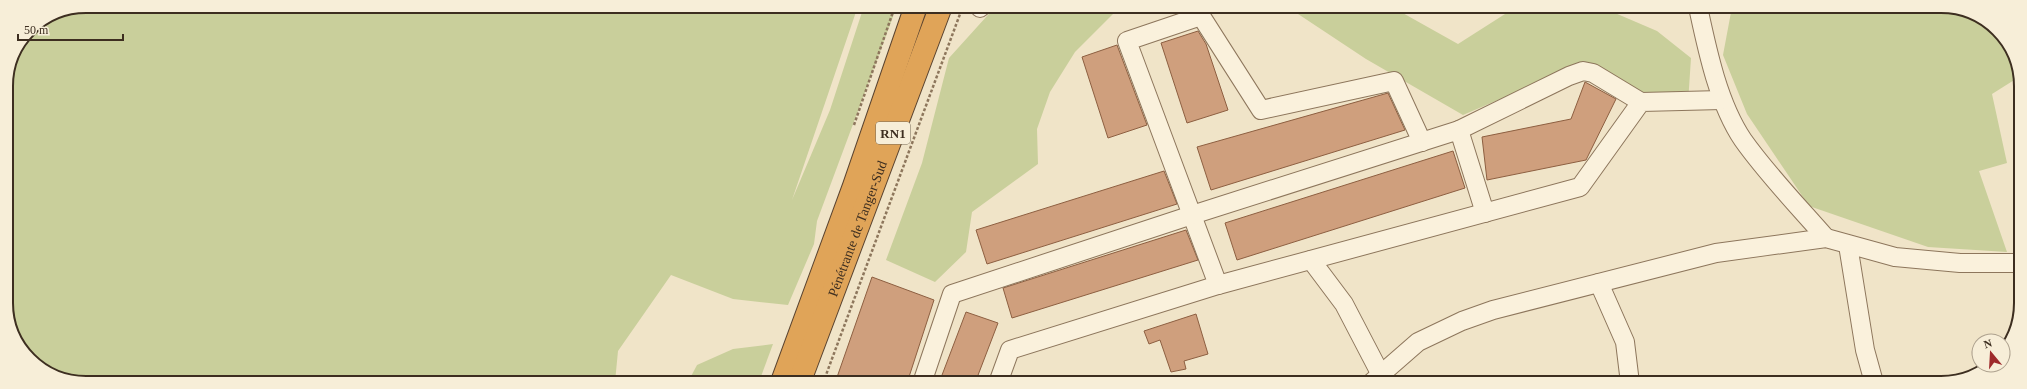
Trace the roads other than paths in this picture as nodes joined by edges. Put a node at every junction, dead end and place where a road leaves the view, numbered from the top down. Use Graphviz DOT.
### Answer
graph roads {
  1 [pos="908,13"];
  2 [pos="938,13"];
  3 [pos="1699,13"];
  4 [pos="1722,100"];
  5 [pos="1641,102"];
  6 [pos="1459,130"];
  7 [pos="1422,142"];
  8 [pos="1485,213"];
  9 [pos="1192,215"];
  10 [pos="1826,238"];
  11 [pos="1848,245"];
  12 [pos="836,260"];
  13 [pos="1311,260"];
  14 [pos="2014,263"];
  15 [pos="1599,283"];
  16 [pos="1218,285"];
  17 [pos="807,338"];
  18 [pos="785,376"];
  19 [pos="800,376"];
  20 [pos="924,376"];
  21 [pos="1001,376"];
  22 [pos="1375,376"];
  23 [pos="1379,376"];
  24 [pos="1629,376"];
  25 [pos="1873,376"];
  1 -- 12 [label="highway, Pénétrante de Tanger-Sud / RN1"];
  2 -- 12 [label="highway, Pénétrante de Tanger-Sud / RN1"];
  3 -- 4 [label="street"];
  4 -- 5 [label="street"];
  4 -- 10 [label="street"];
  5 -- 6 [label="street"];
  5 -- 8 [label="street"];
  6 -- 7 [label="street"];
  6 -- 8 [label="street"];
  7 -- 9 [label="street"];
  7 -- 9 [label="street"];
  8 -- 13 [label="street"];
  9 -- 16 [label="street"];
  9 -- 20 [label="street"];
  10 -- 11 [label="street"];
  10 -- 15 [label="street"];
  11 -- 14 [label="street"];
  11 -- 25 [label="street"];
  12 -- 17 [label="highway, Pénétrante de Tanger-Sud / RN1"];
  13 -- 16 [label="street"];
  13 -- 22 [label="street"];
  15 -- 23 [label="street"];
  15 -- 24 [label="street"];
  16 -- 21 [label="street"];
  17 -- 18 [label="highway, Pénétrante de Tanger-Sud / RN1"];
  17 -- 19 [label="highway, Pénétrante de Tanger-Sud / RN1"];
}
